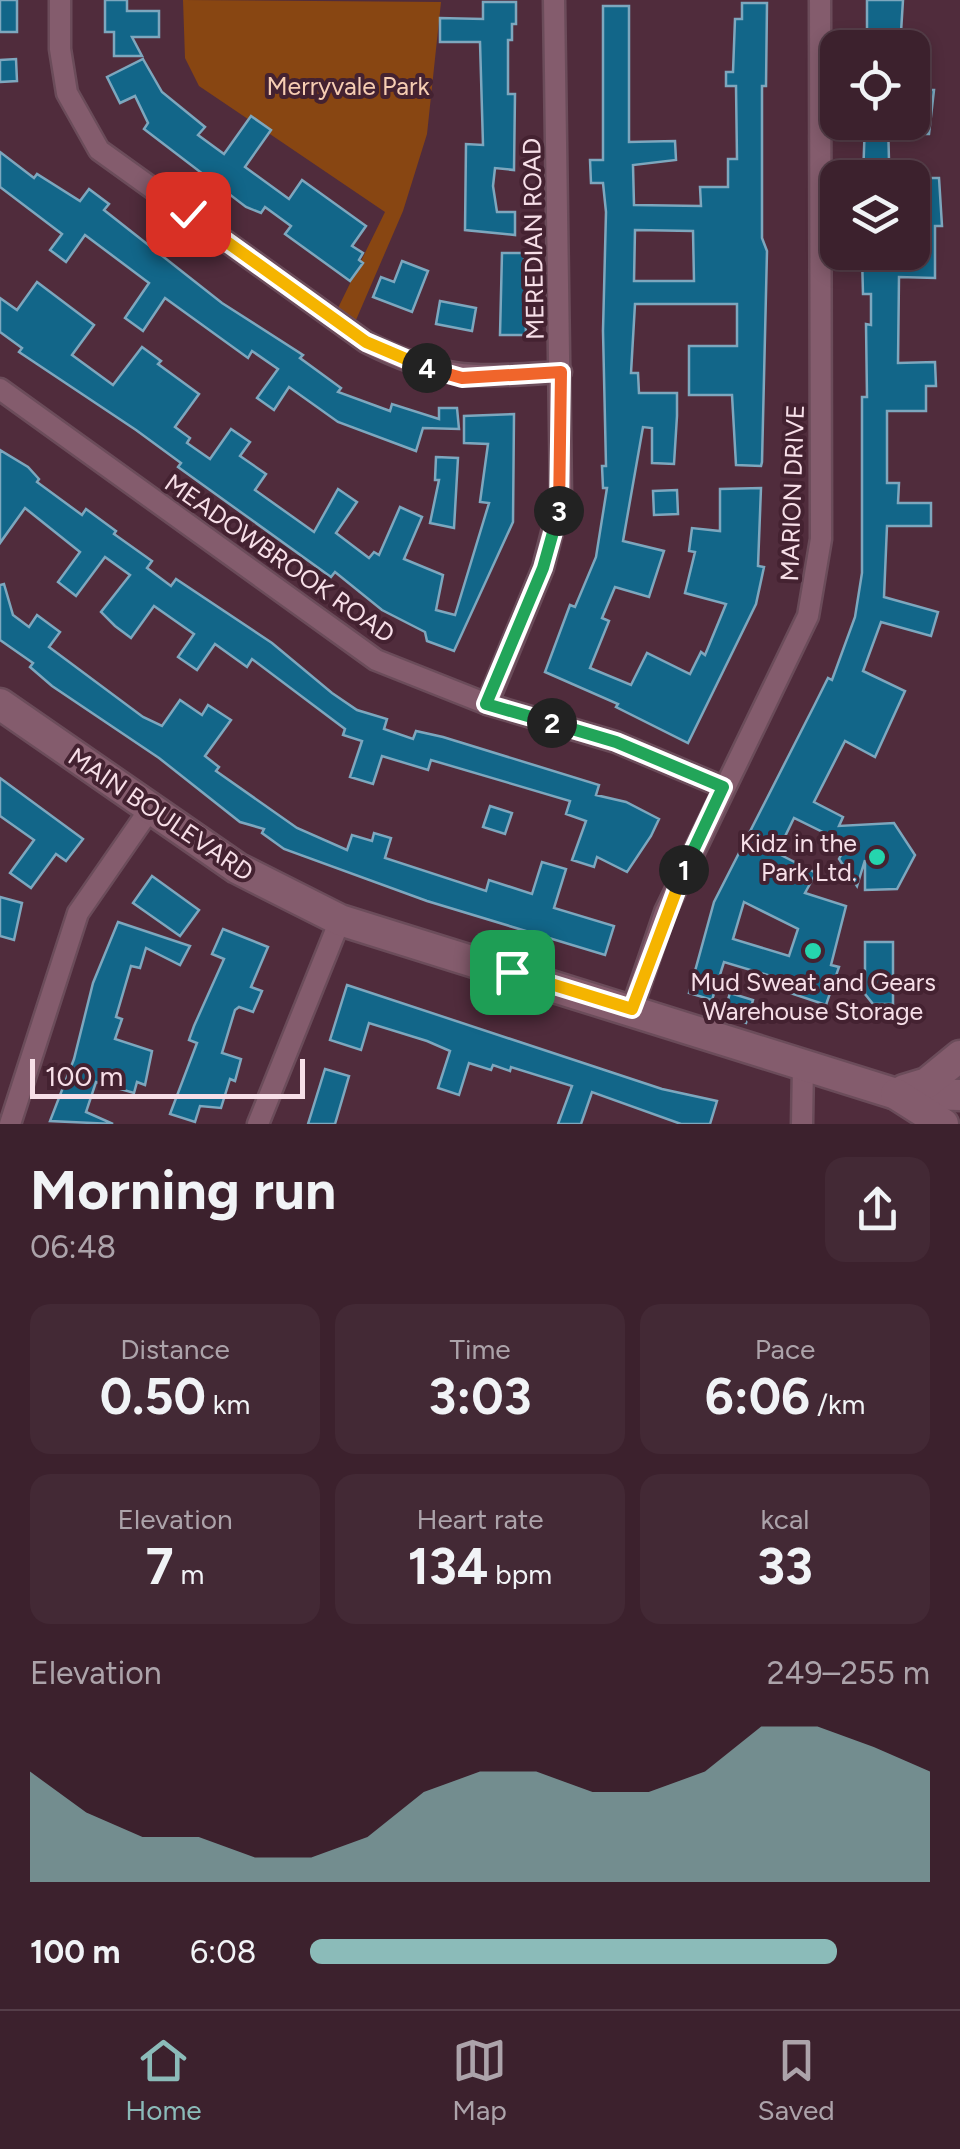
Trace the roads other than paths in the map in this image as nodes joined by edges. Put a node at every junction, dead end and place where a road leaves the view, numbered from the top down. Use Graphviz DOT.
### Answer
graph roads {
  1 [pos="60,0"];
  2 [pos="554,0"];
  3 [pos="820,0"];
  4 [pos="561,372"];
  5 [pos="0,389"];
  6 [pos="0,704"];
  7 [pos="486,704"];
  8 [pos="723,787"];
  9 [pos="150,809"];
  10 [pos="340,920"];
  11 [pos="632,1009"];
  12 [pos="960,1056"];
  13 [pos="803,1066"];
  14 [pos="893,1093"];
  15 [pos="960,1096"];
  16 [pos="10,1124"];
  17 [pos="258,1124"];
  18 [pos="802,1124"];
  19 [pos="943,1124"];
  1 -- 4 [label="street"];
  2 -- 4 [label="street, MEREDIAN ROAD"];
  3 -- 8 [label="street, MARION DRIVE"];
  4 -- 7 [label="street, MEREDIAN ROAD"];
  5 -- 7 [label="street, MEADOWBROOK ROAD"];
  6 -- 9 [label="street, MAIN BOULEVARD"];
  7 -- 8 [label="street, MEADOWBROOK ROAD"];
  8 -- 11 [label="street, MARION DRIVE"];
  9 -- 10 [label="street, MAIN BOULEVARD"];
  9 -- 16 [label="street"];
  10 -- 11 [label="street, MAIN BOULEVARD"];
  10 -- 17 [label="street"];
  11 -- 13 [label="street, MAIN BOULEVARD"];
  12 -- 14 [label="street"];
  13 -- 14 [label="street, MAIN BOULEVARD"];
  13 -- 18 [label="street"];
  14 -- 15 [label="street, MAIN BOULEVARD"];
  14 -- 19 [label="street"];
}
